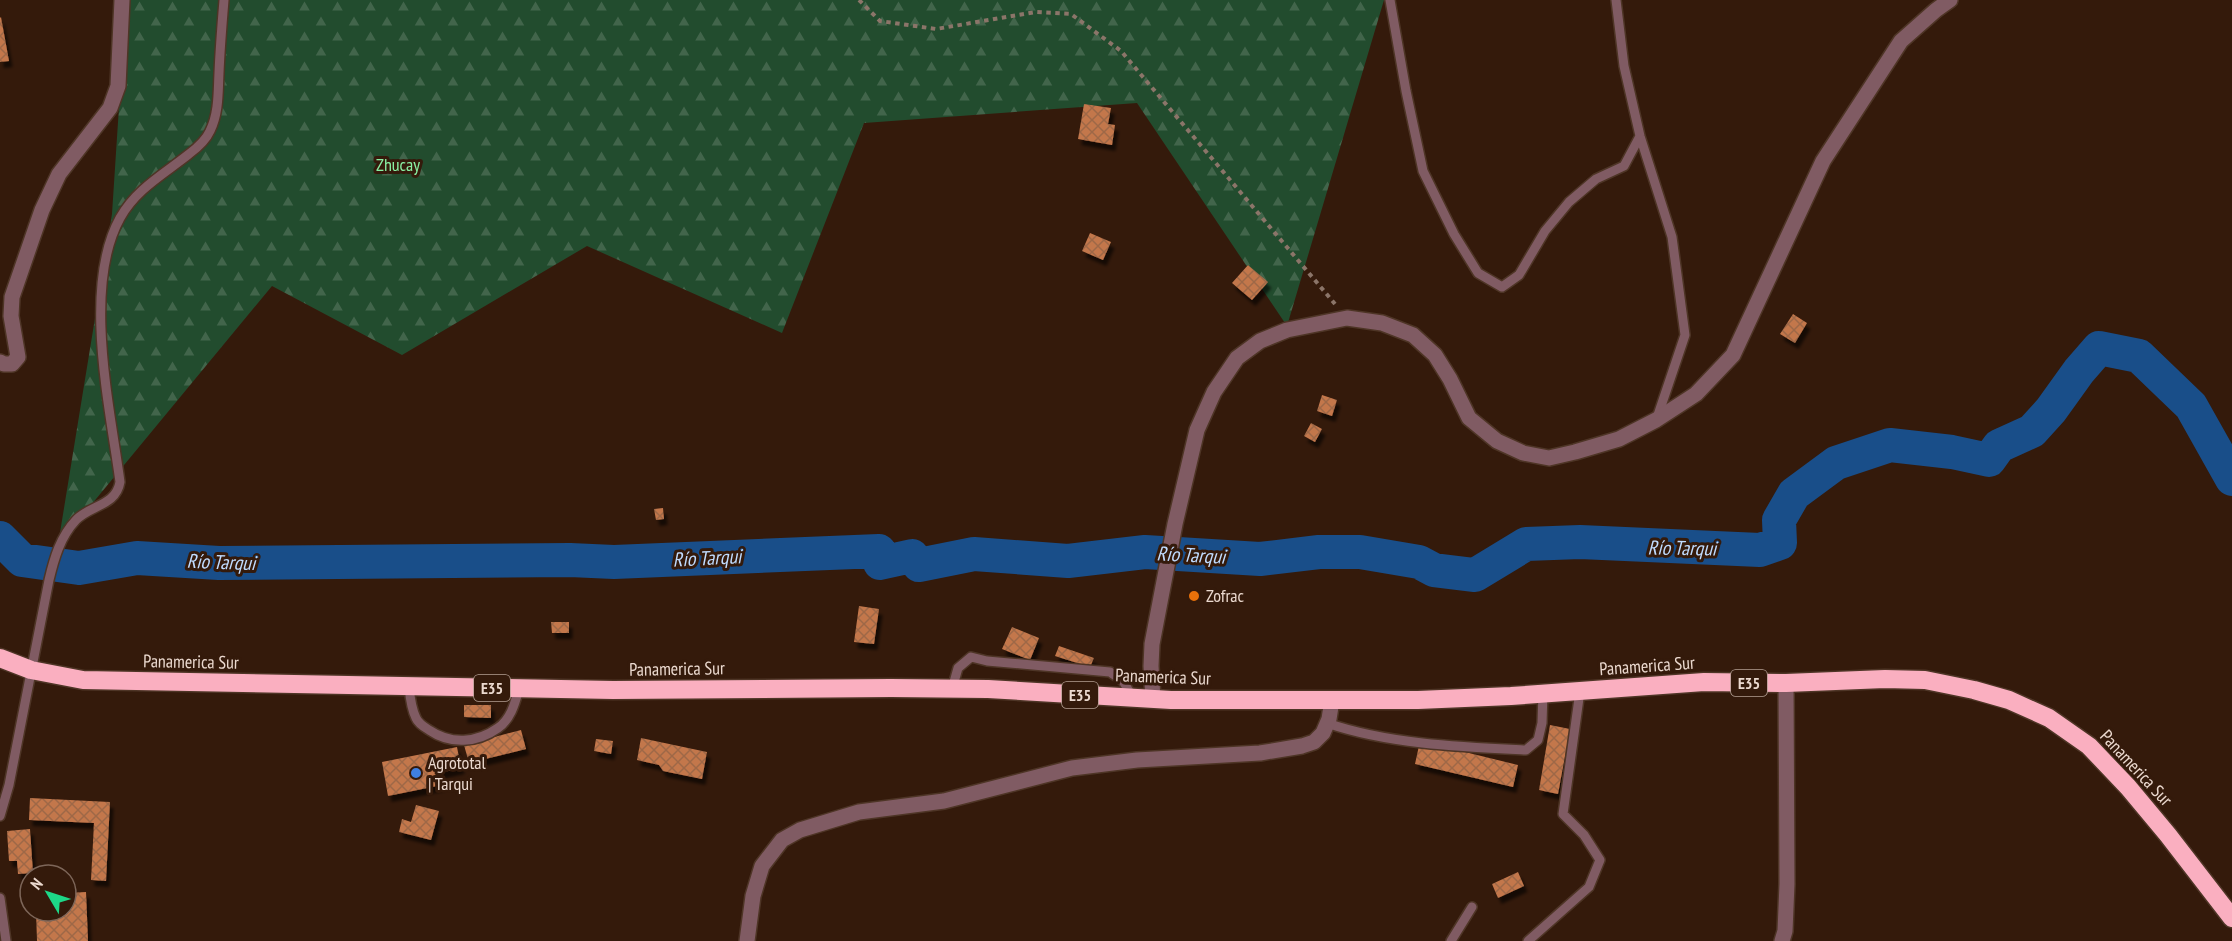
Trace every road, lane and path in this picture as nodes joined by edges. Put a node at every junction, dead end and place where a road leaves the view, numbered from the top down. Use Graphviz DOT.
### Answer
graph roads {
  1 [pos="122,0"];
  2 [pos="224,0"];
  3 [pos="859,0"];
  4 [pos="1390,0"];
  5 [pos="1616,0"];
  6 [pos="1950,0"];
  7 [pos="1640,136"];
  8 [pos="1347,318"];
  9 [pos="0,362"];
  10 [pos="1656,420"];
  11 [pos="0,658"];
  12 [pos="31,670"];
  13 [pos="1786,683"];
  14 [pos="409,687"];
  15 [pos="519,689"];
  16 [pos="952,689"];
  17 [pos="1580,691"];
  18 [pos="1543,692"];
  19 [pos="1133,698"];
  20 [pos="1153,699"];
  21 [pos="1332,700"];
  22 [pos="1327,723"];
  23 [pos="0,816"];
  24 [pos="0,898"];
  25 [pos="1472,907"];
  26 [pos="2232,918"];
  27 [pos="6,941"];
  28 [pos="747,941"];
  29 [pos="1451,941"];
  30 [pos="1528,941"];
  31 [pos="1782,941"];
  1 -- 9 [label="street"];
  2 -- 12 [label="lane"];
  3 -- 8 [label="path"];
  4 -- 7 [label="lane"];
  5 -- 7 [label="lane"];
  6 -- 10 [label="street"];
  7 -- 10 [label="lane"];
  8 -- 10 [label="street"];
  8 -- 20 [label="street"];
  11 -- 12 [label="highway, Panamerica Sur / E35"];
  12 -- 14 [label="highway, Panamerica Sur / E35"];
  12 -- 23 [label="lane"];
  13 -- 17 [label="highway, Panamerica Sur / E35"];
  13 -- 26 [label="highway, Panamerica Sur / E35"];
  13 -- 31 [label="street"];
  14 -- 15 [label="highway, Panamerica Sur / E35"];
  14 -- 15 [label="lane"];
  15 -- 16 [label="highway, Panamerica Sur / E35"];
  16 -- 19 [label="highway, Panamerica Sur / E35"];
  16 -- 19 [label="lane"];
  17 -- 18 [label="highway, Panamerica Sur / E35"];
  17 -- 30 [label="lane"];
  18 -- 21 [label="highway, Panamerica Sur / E35"];
  18 -- 22 [label="lane"];
  19 -- 20 [label="highway, Panamerica Sur / E35"];
  20 -- 21 [label="highway, Panamerica Sur / E35"];
  21 -- 22 [label="street"];
  22 -- 28 [label="street"];
  24 -- 27 [label="lane"];
  25 -- 29 [label="lane"];
}
